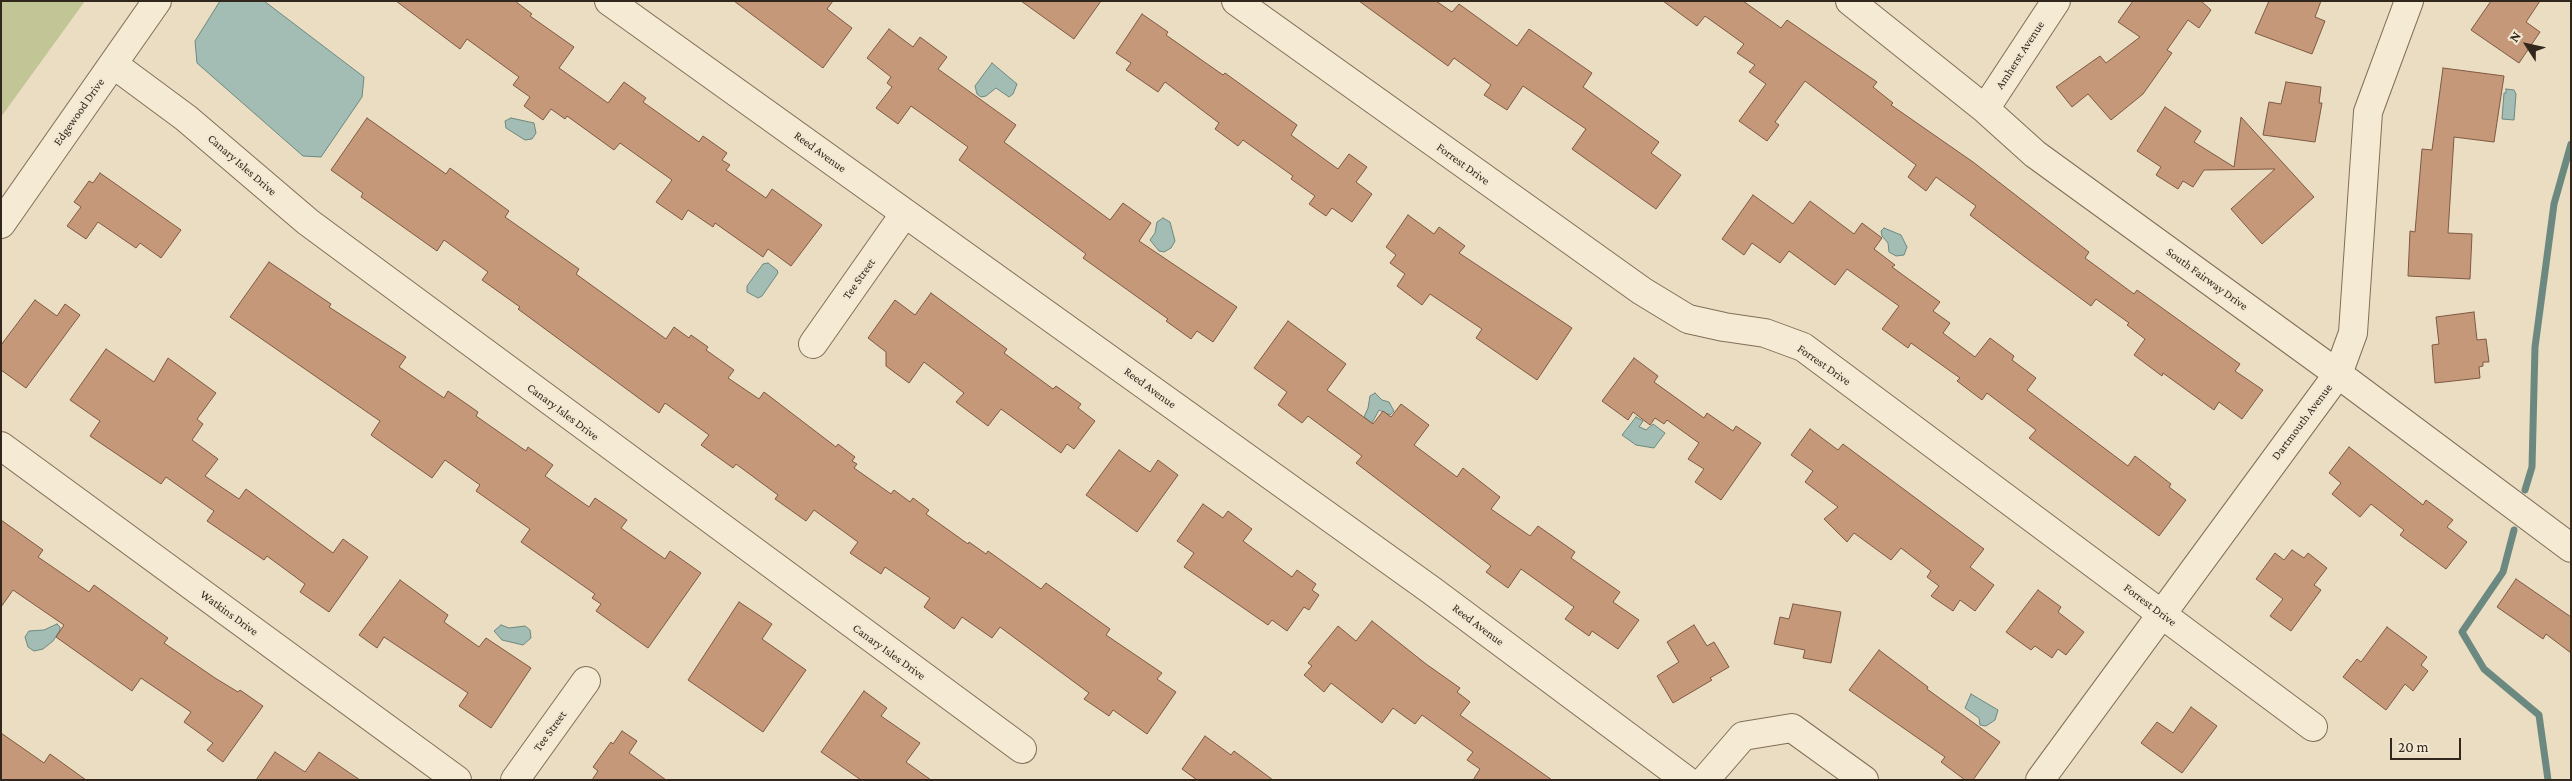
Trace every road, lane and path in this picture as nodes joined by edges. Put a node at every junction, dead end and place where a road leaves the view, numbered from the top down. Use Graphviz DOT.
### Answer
graph roads {
  1 [pos="157,1"];
  2 [pos="609,1"];
  3 [pos="1236,1"];
  4 [pos="1850,1"];
  5 [pos="2056,1"];
  6 [pos="2409,1"];
  7 [pos="113,64"];
  8 [pos="1985,109"];
  9 [pos="905,213"];
  10 [pos="1,224"];
  11 [pos="813,344"];
  12 [pos="2338,374"];
  13 [pos="1,446"];
  14 [pos="2571,548"];
  15 [pos="2161,613"];
  16 [pos="586,682"];
  17 [pos="2313,728"];
  18 [pos="1022,749"];
  19 [pos="457,780"];
  20 [pos="515,780"];
  21 [pos="1686,780"];
  22 [pos="1705,780"];
  23 [pos="1864,780"];
  24 [pos="2040,780"];
  1 -- 7 [label="street, Edgewood Drive"];
  2 -- 9 [label="street, Reed Avenue"];
  3 -- 15 [label="street, Forrest Drive"];
  4 -- 8 [label="street, South Fairway Drive"];
  5 -- 8 [label="street, Amherst Avenue"];
  6 -- 12 [label="street, Dartmouth Avenue"];
  7 -- 10 [label="street, Edgewood Drive"];
  7 -- 18 [label="street, Canary Isles Drive"];
  8 -- 12 [label="street, South Fairway Drive"];
  9 -- 11 [label="street, Tee Street"];
  9 -- 21 [label="street, Reed Avenue"];
  12 -- 14 [label="street, South Fairway Drive"];
  12 -- 15 [label="street, Dartmouth Avenue"];
  13 -- 19 [label="street, Watkins Drive"];
  15 -- 17 [label="street, Forrest Drive"];
  15 -- 24 [label="street, Dartmouth Avenue"];
  16 -- 20 [label="street, Tee Street"];
  22 -- 23 [label="street"];
}
